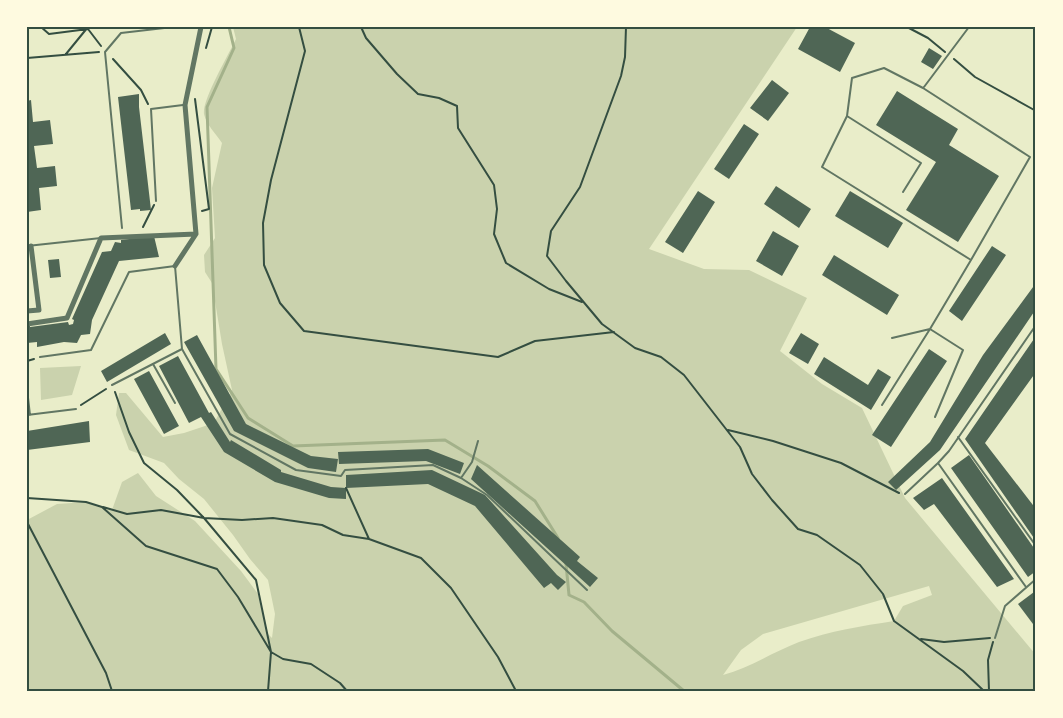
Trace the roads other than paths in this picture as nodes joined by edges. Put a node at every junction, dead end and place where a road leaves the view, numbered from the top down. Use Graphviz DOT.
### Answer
graph roads {
  1 [pos="173,27"];
  2 [pos="201,27"];
  3 [pos="969,27"];
  4 [pos="923,88"];
  5 [pos="184,105"];
  6 [pos="847,116"];
  7 [pos="903,192"];
  8 [pos="156,201"];
  9 [pos="122,228"];
  10 [pos="196,234"];
  11 [pos="100,238"];
  12 [pos="29,246"];
  13 [pos="971,260"];
  14 [pos="175,266"];
  15 [pos="27,311"];
  16 [pos="27,324"];
  17 [pos="1036,325"];
  18 [pos="930,329"];
  19 [pos="892,338"];
  20 [pos="182,349"];
  21 [pos="40,357"];
  22 [pos="153,364"];
  23 [pos="112,385"];
  24 [pos="27,389"];
  25 [pos="175,403"];
  26 [pos="882,405"];
  27 [pos="76,409"];
  28 [pos="29,415"];
  29 [pos="935,417"];
  30 [pos="958,437"];
  31 [pos="478,441"];
  32 [pos="938,463"];
  33 [pos="461,478"];
  34 [pos="905,494"];
  35 [pos="1036,546"];
  36 [pos="1036,579"];
  37 [pos="1026,587"];
  38 [pos="587,590"];
  39 [pos="994,638"];
  1 -- 9 [label="lane"];
  2 -- 5 [label="street"];
  3 -- 4 [label="lane"];
  4 -- 6 [label="lane"];
  4 -- 13 [label="lane"];
  5 -- 8 [label="lane"];
  5 -- 10 [label="street"];
  6 -- 7 [label="lane"];
  6 -- 13 [label="lane"];
  10 -- 11 [label="street"];
  10 -- 14 [label="street"];
  11 -- 12 [label="lane"];
  11 -- 16 [label="street"];
  12 -- 15 [label="street"];
  13 -- 18 [label="lane"];
  14 -- 20 [label="lane"];
  14 -- 21 [label="lane"];
  17 -- 30 [label="lane"];
  18 -- 19 [label="lane"];
  18 -- 26 [label="lane"];
  18 -- 29 [label="lane"];
  20 -- 22 [label="lane"];
  20 -- 33 [label="lane"];
  22 -- 23 [label="lane"];
  22 -- 25 [label="lane"];
  24 -- 28 [label="lane"];
  27 -- 28 [label="lane"];
  30 -- 32 [label="lane"];
  30 -- 35 [label="lane"];
  31 -- 33 [label="lane"];
  32 -- 34 [label="lane"];
  32 -- 37 [label="lane"];
  33 -- 38 [label="lane"];
  36 -- 37 [label="lane"];
  37 -- 39 [label="lane"];
}
